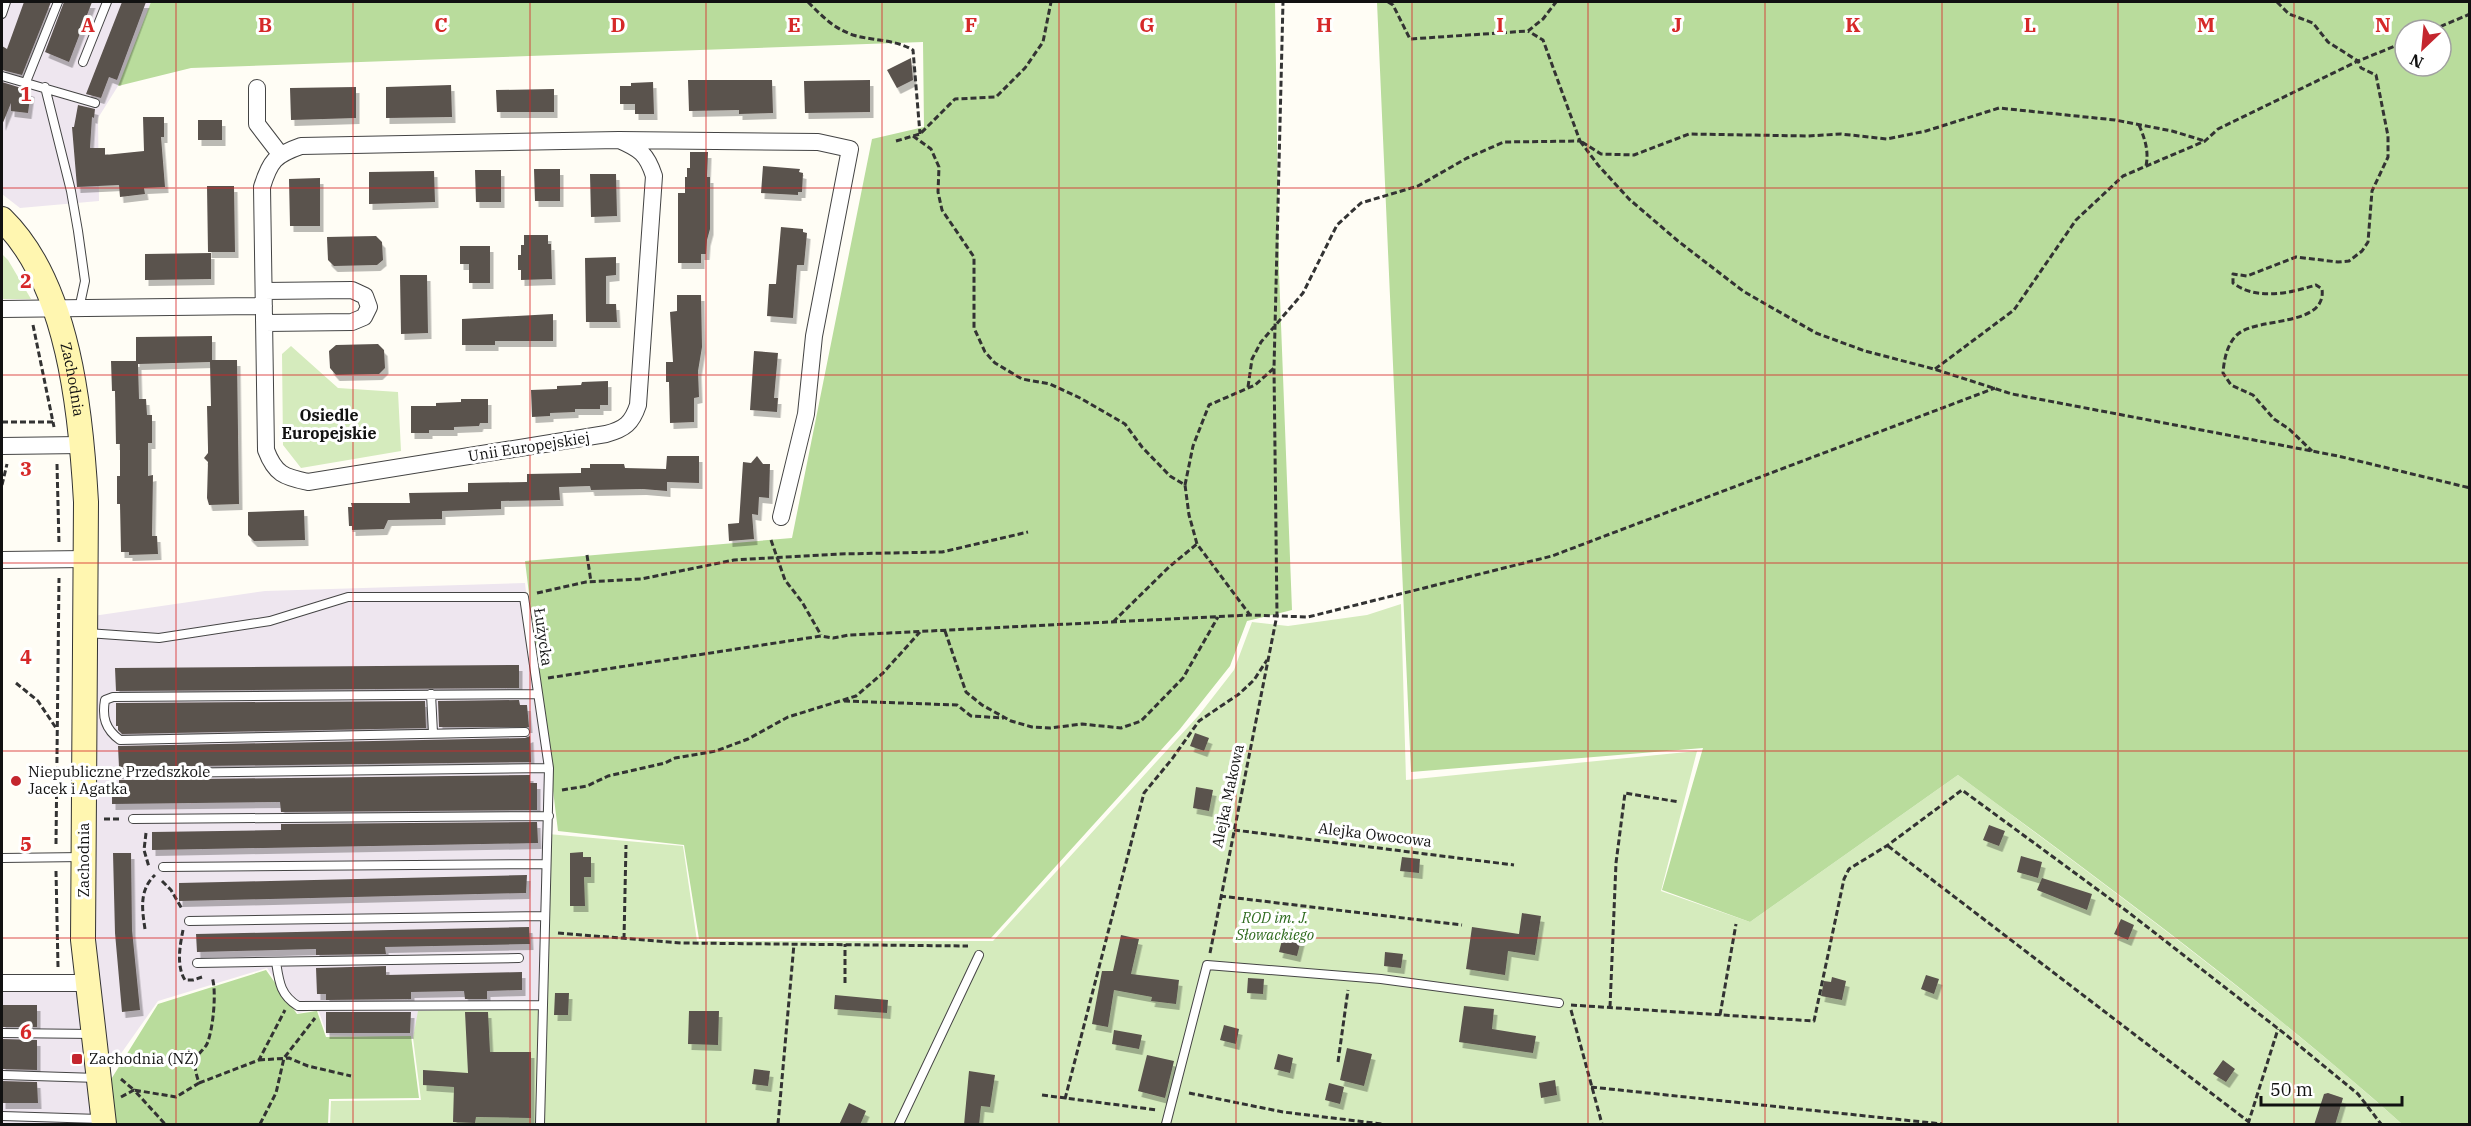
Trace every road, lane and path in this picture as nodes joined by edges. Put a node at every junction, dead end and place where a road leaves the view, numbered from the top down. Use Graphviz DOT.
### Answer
graph roads {
  1 [pos="6,2"];
  2 [pos="58,2"];
  3 [pos="107,2"];
  4 [pos="808,2"];
  5 [pos="1050,2"];
  6 [pos="1282,2"];
  7 [pos="1388,2"];
  8 [pos="1556,2"];
  9 [pos="2277,2"];
  10 [pos="2,14"];
  11 [pos="2469,14"];
  12 [pos="2453,21"];
  13 [pos="1528,31"];
  14 [pos="2393,47"];
  15 [pos="2358,61"];
  16 [pos="83,62"];
  17 [pos="2,76"];
  18 [pos="26,82"];
  19 [pos="45,87"];
  20 [pos="257,88"];
  21 [pos="95,103"];
  22 [pos="2139,125"];
  23 [pos="920,134"];
  24 [pos="913,136"];
  25 [pos="619,140"];
  26 [pos="896,141"];
  27 [pos="1580,141"];
  28 [pos="2205,141"];
  29 [pos="280,154"];
  30 [pos="2146,166"];
  31 [pos="2,219"];
  32 [pos="264,298"];
  33 [pos="2,309"];
  34 [pos="54,310"];
  35 [pos="78,310"];
  36 [pos="264,323"];
  37 [pos="1275,328"];
  38 [pos="1274,368"];
  39 [pos="1934,369"];
  40 [pos="1248,387"];
  41 [pos="1995,388"];
  42 [pos="2,422"];
  43 [pos="53,422"];
  44 [pos="82,445"];
  45 [pos="7,446"];
  46 [pos="2312,451"];
  47 [pos="1185,485"];
  48 [pos="2,486"];
  49 [pos="2469,488"];
  50 [pos="782,517"];
  51 [pos="1028,532"];
  52 [pos="771,540"];
  53 [pos="1197,544"];
  54 [pos="587,555"];
  55 [pos="776,558"];
  56 [pos="84,559"];
  57 [pos="2,560"];
  58 [pos="591,582"];
  59 [pos="524,597"];
  60 [pos="1250,615"];
  61 [pos="1277,615"];
  62 [pos="1218,617"];
  63 [pos="1112,622"];
  64 [pos="945,631"];
  65 [pos="920,632"];
  66 [pos="85,633"];
  67 [pos="821,636"];
  68 [pos="1268,659"];
  69 [pos="536,680"];
  70 [pos="16,683"];
  71 [pos="430,694"];
  72 [pos="538,694"];
  73 [pos="843,701"];
  74 [pos="1006,718"];
  75 [pos="57,730"];
  76 [pos="525,732"];
  77 [pos="433,733"];
  78 [pos="549,768"];
  79 [pos="84,774"];
  80 [pos="549,788"];
  81 [pos="1679,802"];
  82 [pos="549,816"];
  83 [pos="102,819"];
  84 [pos="114,819"];
  85 [pos="133,819"];
  86 [pos="1234,830"];
  87 [pos="626,845"];
  88 [pos="1888,846"];
  89 [pos="83,857"];
  90 [pos="2,858"];
  91 [pos="146,858"];
  92 [pos="546,864"];
  93 [pos="1514,865"];
  94 [pos="163,867"];
  95 [pos="57,887"];
  96 [pos="1221,896"];
  97 [pos="545,916"];
  98 [pos="186,919"];
  99 [pos="1736,924"];
  100 [pos="1462,925"];
  101 [pos="145,929"];
  102 [pos="545,933"];
  103 [pos="624,939"];
  104 [pos="794,944"];
  105 [pos="845,944"];
  106 [pos="978,955"];
  107 [pos="519,958"];
  108 [pos="276,962"];
  109 [pos="197,963"];
  110 [pos="1207,965"];
  111 [pos="58,972"];
  112 [pos="1350,976"];
  113 [pos="2,983"];
  114 [pos="87,983"];
  115 [pos="844,983"];
  116 [pos="291,1001"];
  117 [pos="1559,1003"];
  118 [pos="543,1005"];
  119 [pos="322,1006"];
  120 [pos="1610,1007"];
  121 [pos="1720,1015"];
  122 [pos="2278,1029"];
  123 [pos="2,1033"];
  124 [pos="93,1034"];
  125 [pos="284,1058"];
  126 [pos="259,1060"];
  127 [pos="1338,1062"];
  128 [pos="2,1074"];
  129 [pos="106,1076"];
  130 [pos="351,1076"];
  131 [pos="198,1083"];
  132 [pos="1592,1087"];
  133 [pos="1175,1089"];
  134 [pos="134,1090"];
  135 [pos="1042,1095"];
  136 [pos="1065,1099"];
  137 [pos="1163,1110"];
  138 [pos="2,1116"];
  139 [pos="159,1119"];
  140 [pos="1883,1119"];
  141 [pos="104,1122"];
  142 [pos="2248,1124"];
  143 [pos="158,1125"];
  144 [pos="165,1125"];
  145 [pos="260,1125"];
  146 [pos="540,1125"];
  147 [pos="778,1125"];
  148 [pos="899,1125"];
  149 [pos="1166,1125"];
  150 [pos="1382,1125"];
  151 [pos="1602,1125"];
  152 [pos="1883,1125"];
  153 [pos="1942,1125"];
  154 [pos="2381,1125"];
  1 -- 10 [label="lane"];
  2 -- 18 [label="lane"];
  3 -- 16 [label="lane"];
  4 -- 23 [label="path"];
  5 -- 23 [label="path"];
  6 -- 37 [label="path, Alejka Makowa"];
  7 -- 13 [label="path"];
  8 -- 13 [label="path"];
  9 -- 15 [label="path"];
  11 -- 12 [label="path"];
  13 -- 27 [label="path"];
  14 -- 15 [label="path"];
  15 -- 28 [label="path"];
  15 -- 46 [label="path"];
  17 -- 18 [label="lane"];
  18 -- 19 [label="lane"];
  19 -- 21 [label="lane"];
  19 -- 35 [label="lane"];
  20 -- 29 [label="street"];
  22 -- 27 [label="path"];
  22 -- 28 [label="path"];
  22 -- 30 [label="path"];
  23 -- 24 [label="path"];
  24 -- 26 [label="path"];
  24 -- 47 [label="path"];
  25 -- 29 [label="street"];
  25 -- 36 [label="street, Unii Europejskiej"];
  25 -- 50 [label="street"];
  27 -- 37 [label="path"];
  27 -- 39 [label="path"];
  28 -- 30 [label="path"];
  29 -- 32 [label="street, Unii Europejskiej"];
  30 -- 39 [label="path"];
  31 -- 34 [label="street, Zachodnia"];
  32 -- 35 [label="street"];
  32 -- 36 [label="street, Unii Europejskiej"];
  32 -- 36 [label="street"];
  33 -- 34 [label="street"];
  34 -- 35 [label="street"];
  34 -- 44 [label="street, Zachodnia"];
  37 -- 38 [label="path, Alejka Makowa"];
  37 -- 40 [label="path"];
  38 -- 40 [label="path"];
  38 -- 61 [label="path, Alejka Makowa"];
  39 -- 41 [label="path"];
  40 -- 47 [label="path"];
  41 -- 46 [label="path"];
  41 -- 61 [label="path"];
  42 -- 43 [label="path"];
  44 -- 45 [label="street"];
  44 -- 56 [label="street, Zachodnia"];
  45 -- 48 [label="path"];
  46 -- 49 [label="path"];
  47 -- 53 [label="path"];
  51 -- 55 [label="path"];
  52 -- 55 [label="path"];
  53 -- 60 [label="path"];
  53 -- 63 [label="path"];
  54 -- 58 [label="path"];
  55 -- 58 [label="path"];
  55 -- 67 [label="path"];
  56 -- 57 [label="street"];
  56 -- 66 [label="street, Zachodnia"];
  58 -- 59 [label="path"];
  59 -- 66 [label="lane, Łużycka"];
  59 -- 69 [label="lane, Łużycka"];
  60 -- 61 [label="path"];
  60 -- 62 [label="path"];
  61 -- 68 [label="path, Alejka Makowa"];
  62 -- 63 [label="path"];
  62 -- 74 [label="path"];
  63 -- 64 [label="path"];
  64 -- 65 [label="path"];
  64 -- 74 [label="path"];
  65 -- 67 [label="path"];
  65 -- 73 [label="path"];
  66 -- 79 [label="street, Zachodnia"];
  67 -- 69 [label="path"];
  68 -- 86 [label="path, Alejka Makowa"];
  68 -- 136 [label="path"];
  69 -- 72 [label="lane, Łużycka"];
  70 -- 75 [label="path"];
  71 -- 72 [label="lane"];
  71 -- 77 [label="lane"];
  71 -- 77 [label="lane"];
  72 -- 78 [label="lane, Łużycka"];
  73 -- 74 [label="path"];
  73 -- 80 [label="path"];
  76 -- 77 [label="lane"];
  78 -- 79 [label="lane"];
  78 -- 80 [label="lane, Łużycka"];
  79 -- 89 [label="street, Zachodnia"];
  80 -- 82 [label="lane, Łużycka"];
  81 -- 120 [label="path"];
  82 -- 85 [label="lane"];
  82 -- 92 [label="lane, Łużycka"];
  83 -- 84 [label="path"];
  85 -- 91 [label="path"];
  86 -- 93 [label="path, Alejka Owocowa"];
  86 -- 96 [label="path, Alejka Makowa"];
  87 -- 103 [label="path"];
  88 -- 121 [label="path"];
  88 -- 122 [label="path"];
  88 -- 142 [label="path"];
  89 -- 90 [label="lane"];
  89 -- 114 [label="street, Zachodnia"];
  92 -- 94 [label="lane"];
  92 -- 97 [label="lane, Łużycka"];
  95 -- 111 [label="path"];
  96 -- 100 [label="path"];
  96 -- 110 [label="path, Alejka Makowa"];
  97 -- 98 [label="lane"];
  97 -- 102 [label="lane, Łużycka"];
  98 -- 101 [label="path"];
  98 -- 131 [label="path"];
  99 -- 121 [label="path"];
  102 -- 103 [label="path"];
  102 -- 118 [label="lane, Łużycka"];
  103 -- 104 [label="path"];
  104 -- 105 [label="path"];
  104 -- 147 [label="path"];
  105 -- 106 [label="path"];
  105 -- 115 [label="path"];
  106 -- 148 [label="lane"];
  107 -- 108 [label="lane"];
  108 -- 109 [label="lane"];
  108 -- 116 [label="lane"];
  110 -- 112 [label="lane"];
  110 -- 133 [label="lane"];
  112 -- 117 [label="lane"];
  112 -- 127 [label="path"];
  113 -- 114 [label="street"];
  114 -- 124 [label="street, Zachodnia"];
  116 -- 119 [label="lane"];
  116 -- 126 [label="path"];
  118 -- 119 [label="lane"];
  118 -- 146 [label="lane, Łużycka"];
  119 -- 125 [label="path"];
  120 -- 121 [label="path"];
  120 -- 132 [label="path"];
  122 -- 142 [label="path"];
  122 -- 154 [label="path"];
  123 -- 124 [label="lane"];
  124 -- 129 [label="street, Zachodnia"];
  125 -- 126 [label="path"];
  125 -- 130 [label="path"];
  125 -- 145 [label="path"];
  126 -- 131 [label="path"];
  128 -- 129 [label="lane"];
  129 -- 134 [label="path"];
  129 -- 141 [label="street, Zachodnia"];
  131 -- 134 [label="path"];
  132 -- 140 [label="path"];
  132 -- 151 [label="path"];
  133 -- 149 [label="lane"];
  133 -- 150 [label="path"];
  134 -- 139 [label="path"];
  135 -- 136 [label="path"];
  136 -- 137 [label="path"];
  138 -- 141 [label="lane"];
  139 -- 143 [label="path"];
  139 -- 144 [label="path"];
  140 -- 152 [label="path"];
  140 -- 153 [label="path"];
}
